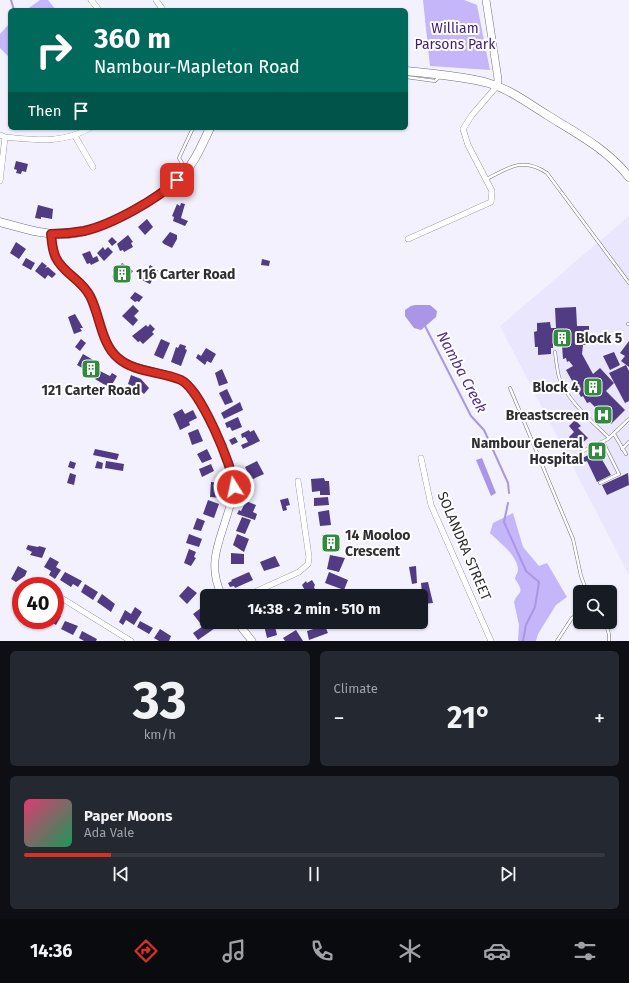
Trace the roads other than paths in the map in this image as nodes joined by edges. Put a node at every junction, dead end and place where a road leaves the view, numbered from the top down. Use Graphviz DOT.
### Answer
graph roads {
  1 [pos="91,0"];
  2 [pos="486,0"];
  3 [pos="97,8"];
  4 [pos="408,71"];
  5 [pos="441,76"];
  6 [pos="408,77"];
  7 [pos="497,86"];
  8 [pos="86,130"];
  9 [pos="193,130"];
  10 [pos="209,130"];
  11 [pos="2,136"];
  12 [pos="75,136"];
  13 [pos="93,168"];
  14 [pos="186,171"];
  15 [pos="629,177"];
  16 [pos="0,180"];
  17 [pos="486,180"];
  18 [pos="0,222"];
  19 [pos="51,234"];
  20 [pos="408,239"];
  21 [pos="629,283"];
  22 [pos="555,352"];
  23 [pos="510,388"];
  24 [pos="629,420"];
  25 [pos="614,434"];
  26 [pos="609,438"];
  27 [pos="603,442"];
  28 [pos="629,442"];
  29 [pos="622,448"];
  30 [pos="581,452"];
  31 [pos="626,454"];
  32 [pos="421,458"];
  33 [pos="298,481"];
  34 [pos="600,483"];
  35 [pos="584,585"];
  36 [pos="219,589"];
  37 [pos="262,589"];
  38 [pos="64,600"];
  39 [pos="573,617"];
  40 [pos="243,629"];
  41 [pos="607,629"];
  42 [pos="131,641"];
  43 [pos="252,641"];
  44 [pos="491,641"];
  45 [pos="557,641"];
  46 [pos="609,641"];
  1 -- 3 [label="street"];
  2 -- 7 [label="street"];
  4 -- 5 [label="main road"];
  5 -- 6 [label="lane"];
  5 -- 7 [label="main road"];
  7 -- 15 [label="main road"];
  7 -- 17 [label="street"];
  8 -- 12 [label="street"];
  9 -- 14 [label="lane"];
  10 -- 14 [label="main road"];
  11 -- 12 [label="street"];
  11 -- 16 [label="street"];
  12 -- 13 [label="street"];
  14 -- 19 [label="main road"];
  17 -- 20 [label="street"];
  17 -- 21 [label="lane"];
  18 -- 19 [label="main road"];
  19 -- 36 [label="street"];
  22 -- 26 [label="lane"];
  23 -- 35 [label="lane"];
  24 -- 25 [label="lane"];
  25 -- 26 [label="lane"];
  25 -- 29 [label="lane"];
  26 -- 27 [label="lane"];
  27 -- 30 [label="lane"];
  27 -- 34 [label="lane"];
  28 -- 29 [label="lane"];
  29 -- 31 [label="lane"];
  32 -- 44 [label="street, SOLANDRA STREET"];
  33 -- 37 [label="street"];
  38 -- 42 [label="street"];
  39 -- 45 [label="lane"];
  40 -- 43 [label="street"];
  41 -- 46 [label="lane"];
}
